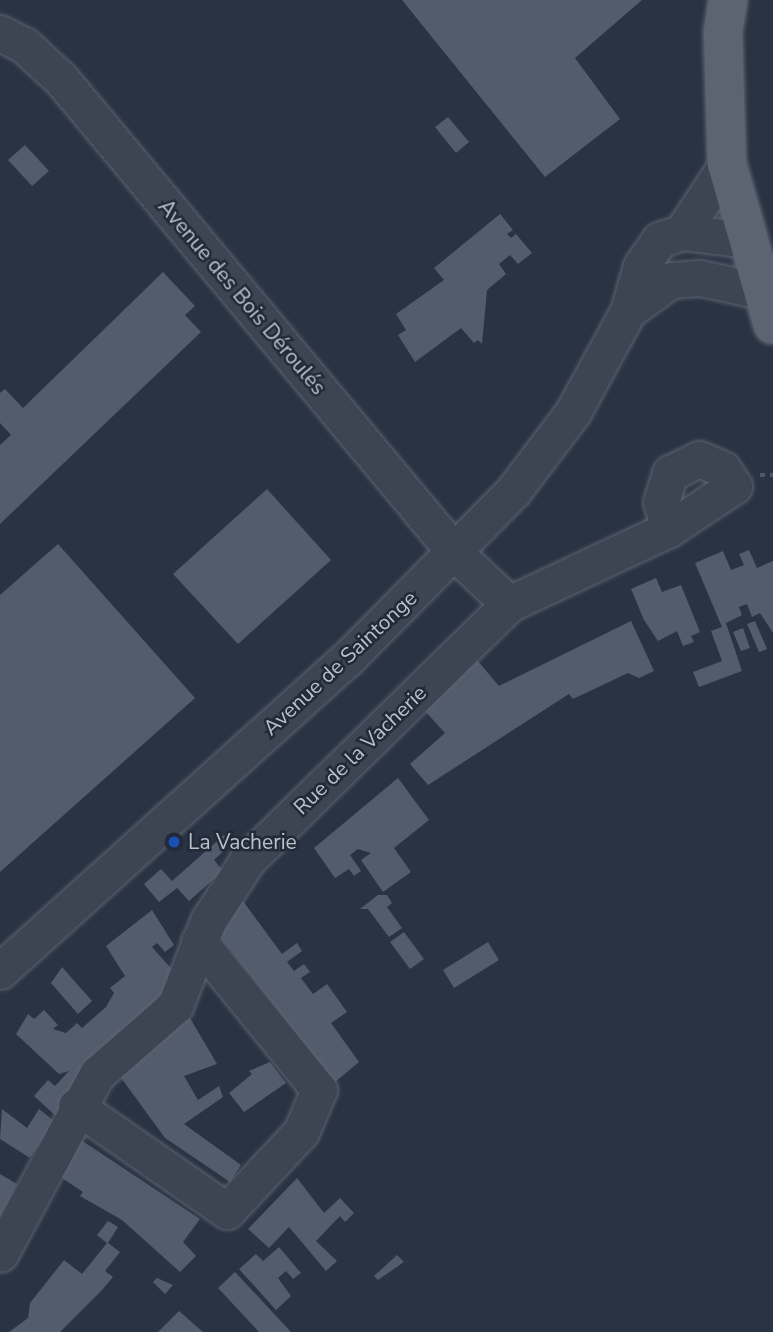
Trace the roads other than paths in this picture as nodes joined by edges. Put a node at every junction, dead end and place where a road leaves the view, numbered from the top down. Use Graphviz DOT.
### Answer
graph roads {
  1 [pos="729,0"];
  2 [pos="12,39"];
  3 [pos="727,164"];
  4 [pos="682,232"];
  5 [pos="748,240"];
  6 [pos="767,308"];
  7 [pos="628,311"];
  8 [pos="669,529"];
  9 [pos="456,554"];
  10 [pos="509,604"];
  11 [pos="200,942"];
  12 [pos="0,971"];
  13 [pos="76,1106"];
  14 [pos="0,1254"];
  1 -- 3 [label="main road"];
  2 -- 9 [label="street, Avenue des Bois Déroulés"];
  3 -- 4 [label="street, Avenue de Saintonge"];
  3 -- 5 [label="main road"];
  4 -- 5 [label="street"];
  4 -- 7 [label="street, Avenue de Saintonge"];
  5 -- 6 [label="main road"];
  6 -- 7 [label="street, Avenue de Saintonge"];
  7 -- 9 [label="street, Avenue de Saintonge"];
  8 -- 10 [label="street, Rue de la Vacherie"];
  9 -- 10 [label="street"];
  9 -- 12 [label="street, Avenue de Saintonge"];
  10 -- 11 [label="street, Rue de la Vacherie"];
  11 -- 13 [label="street, Rue de la Vacherie"];
  11 -- 13 [label="street"];
  13 -- 14 [label="street, Rue de la Vacherie"];
}
